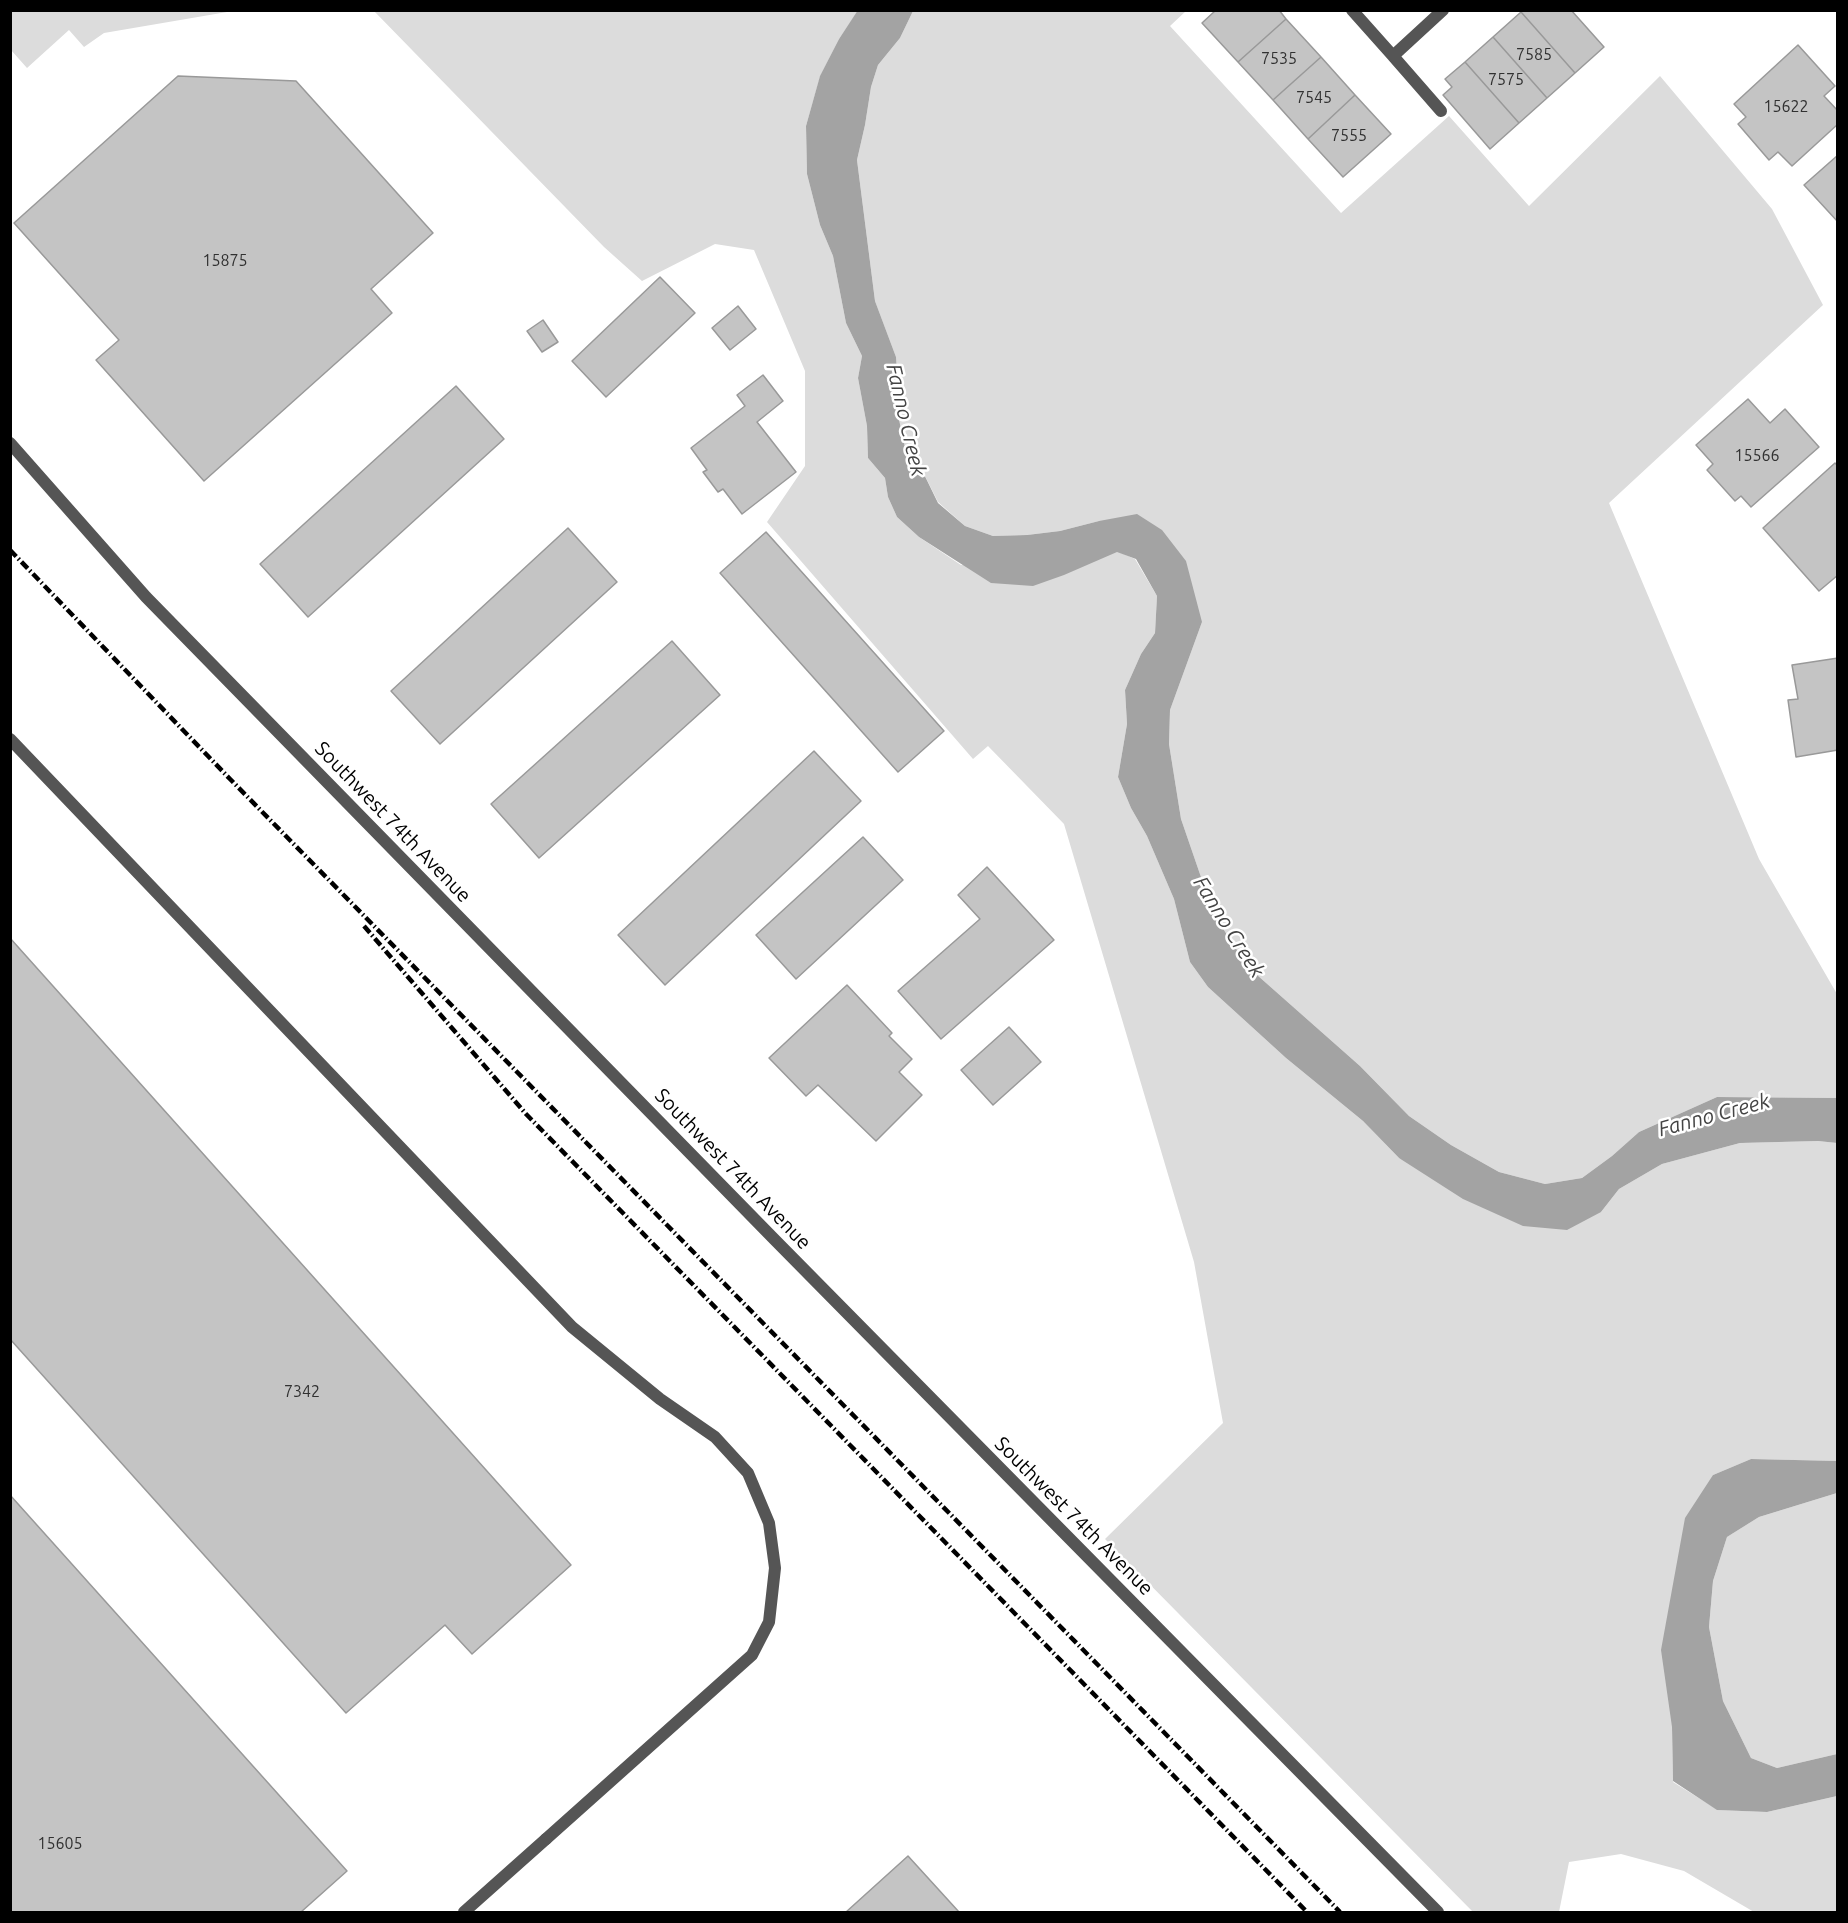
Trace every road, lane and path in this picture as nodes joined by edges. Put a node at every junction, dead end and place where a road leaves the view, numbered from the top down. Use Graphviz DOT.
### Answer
graph roads {
  1 [pos="1352,10"];
  2 [pos="1443,10"];
  3 [pos="1393,56"];
  4 [pos="1441,111"];
  5 [pos="10,443"];
  6 [pos="10,739"];
  7 [pos="464,1912"];
  8 [pos="1438,1912"];
  1 -- 3 [label="street"];
  2 -- 3 [label="street"];
  3 -- 4 [label="street"];
  5 -- 8 [label="street, Southwest 74th Avenue"];
  6 -- 7 [label="street"];
}
